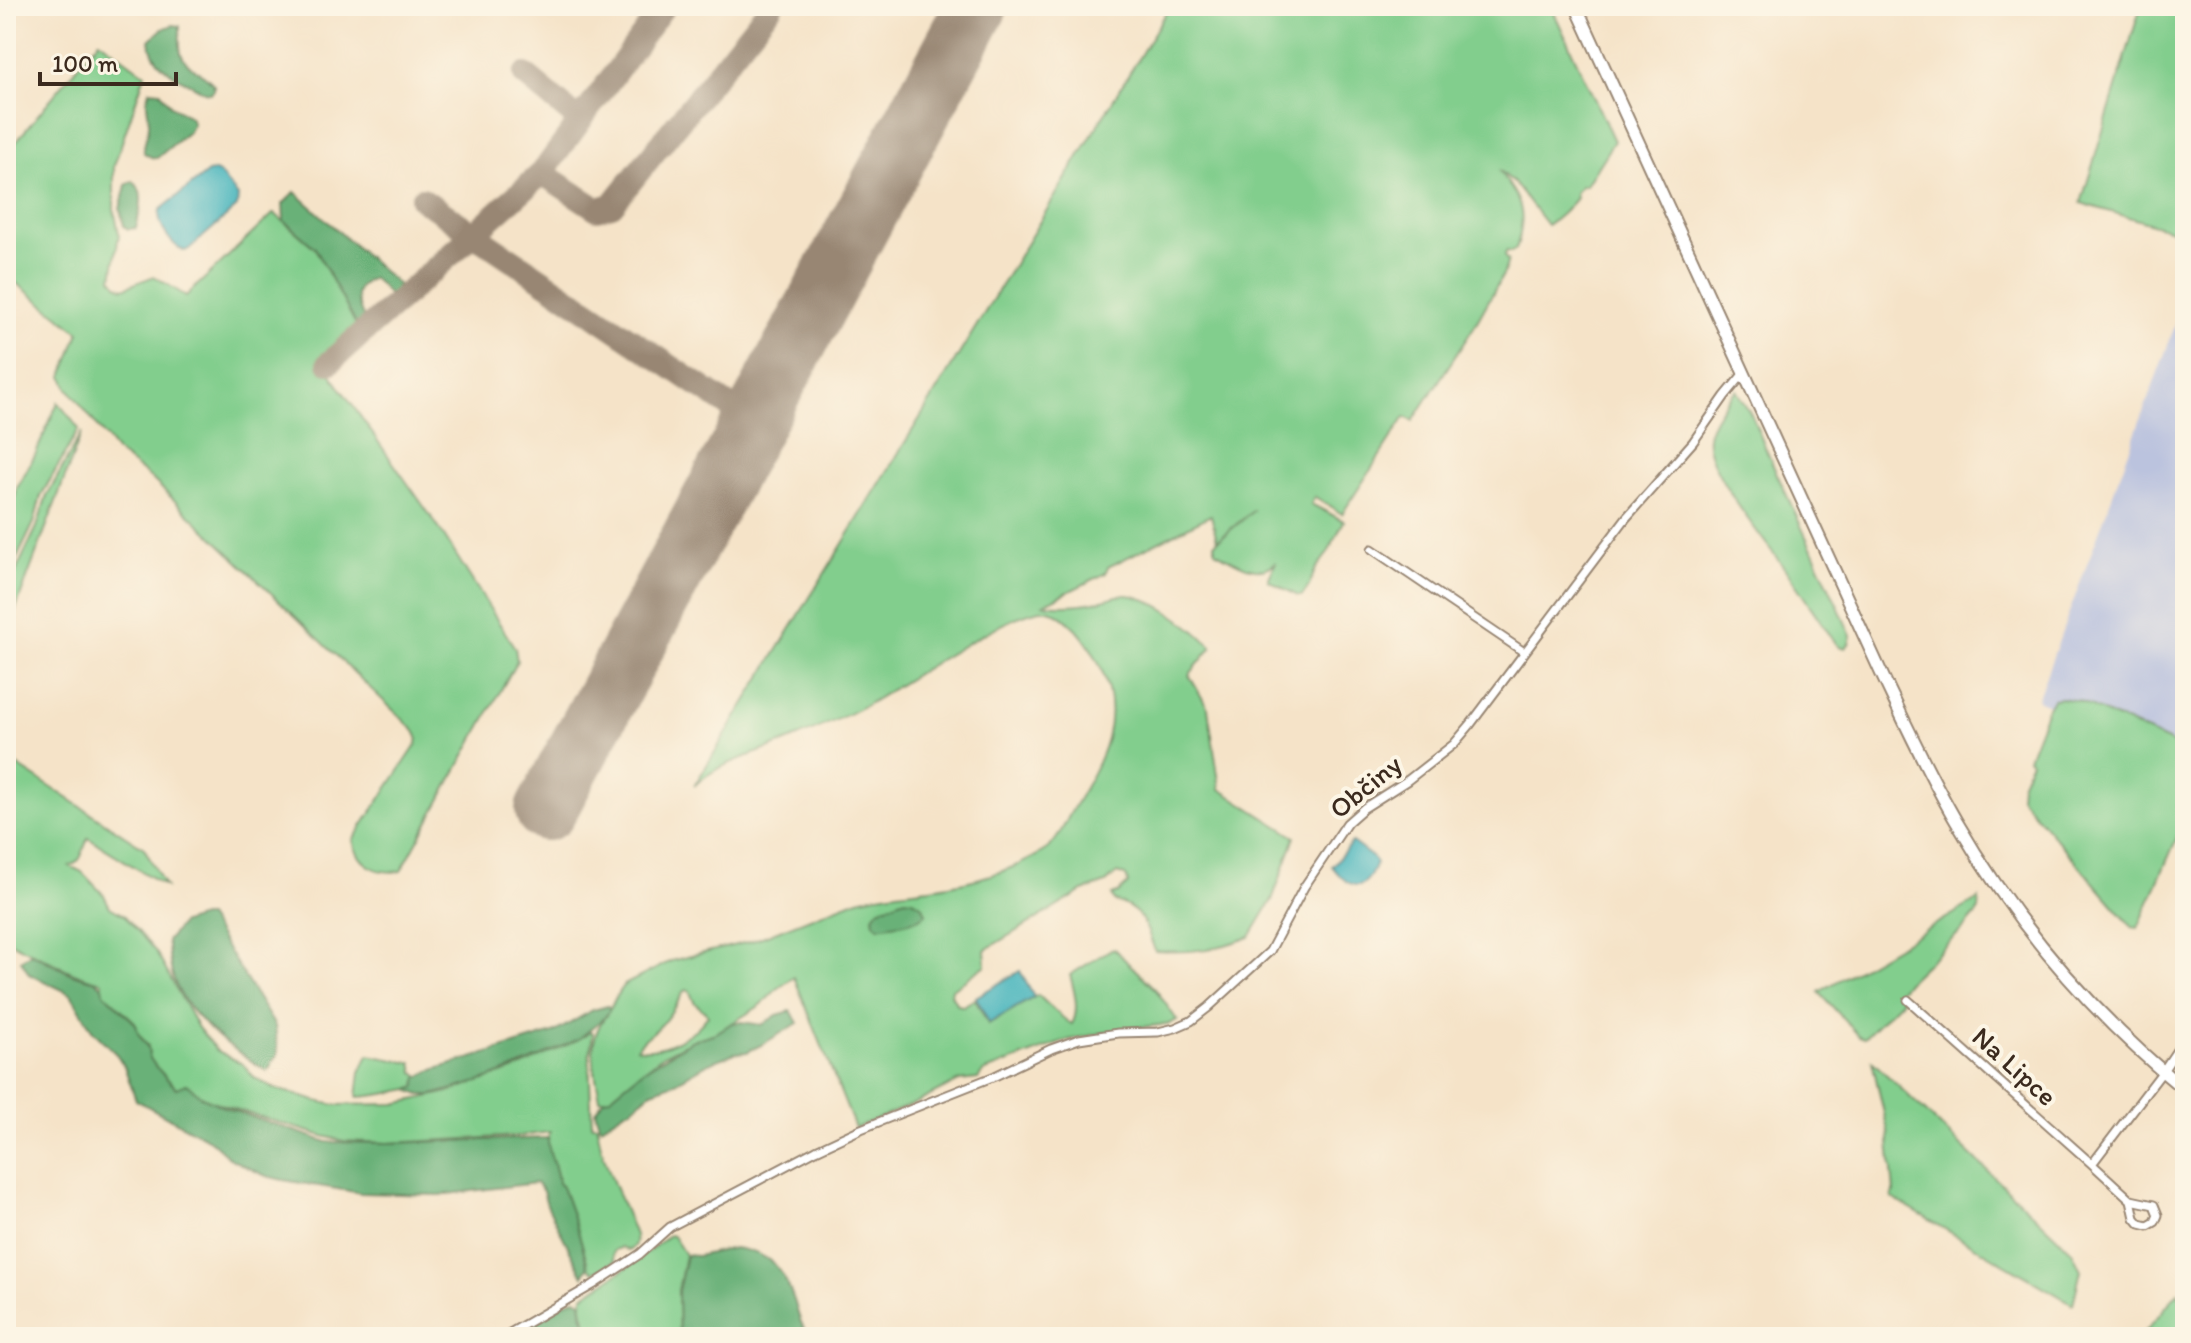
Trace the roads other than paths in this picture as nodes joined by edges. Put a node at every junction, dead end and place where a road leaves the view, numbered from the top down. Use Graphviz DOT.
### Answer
graph roads {
  1 [pos="1576,6"];
  2 [pos="1744,373"];
  3 [pos="1372,549"];
  4 [pos="1524,652"];
  5 [pos="1908,1000"];
  6 [pos="2185,1038"];
  7 [pos="2163,1071"];
  8 [pos="2185,1090"];
  9 [pos="2092,1164"];
  10 [pos="2131,1200"];
  11 [pos="503,1337"];
  1 -- 2 [label="main road"];
  2 -- 4 [label="street, Občiny"];
  2 -- 7 [label="main road"];
  3 -- 4 [label="street"];
  4 -- 11 [label="street, Občiny"];
  5 -- 9 [label="street, Na Lipce"];
  6 -- 7 [label="street"];
  7 -- 8 [label="main road"];
  7 -- 9 [label="street"];
  9 -- 10 [label="street, Na Lipce"];
}
